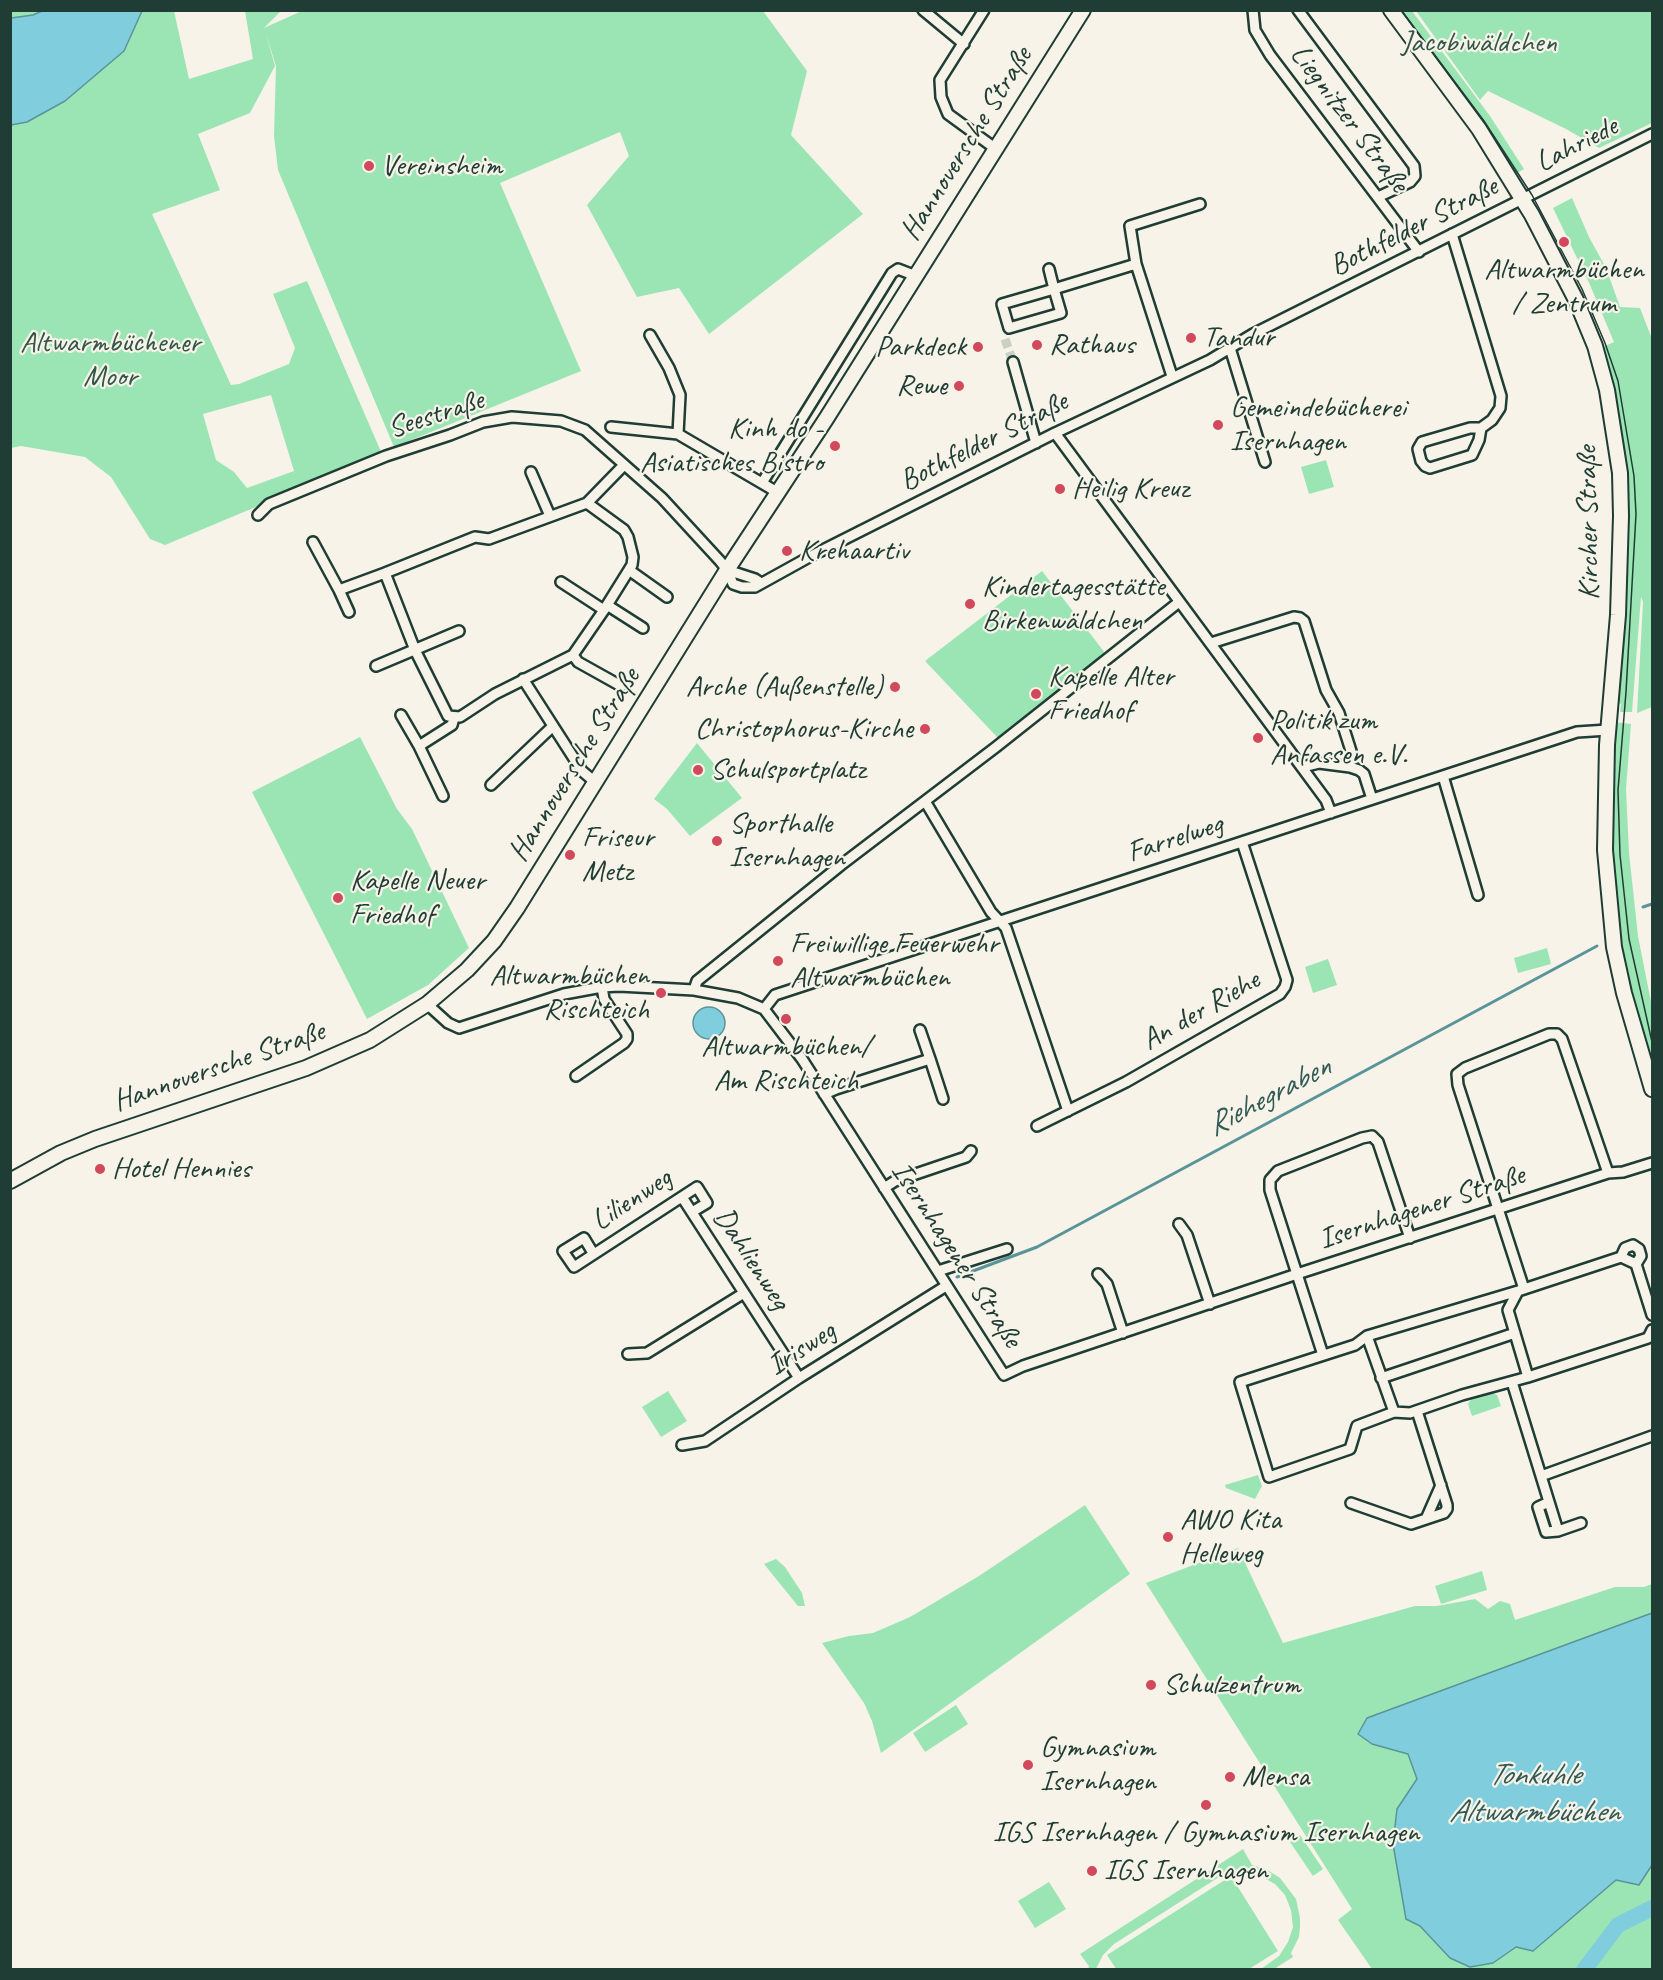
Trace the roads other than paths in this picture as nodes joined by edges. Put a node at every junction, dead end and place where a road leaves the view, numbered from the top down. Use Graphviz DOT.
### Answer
graph roads {
  1 [pos="923,10"];
  2 [pos="984,10"];
  3 [pos="1083,10"];
  4 [pos="1253,10"];
  5 [pos="1298,10"];
  6 [pos="1391,10"];
  7 [pos="964,44"];
  8 [pos="1652,137"];
  9 [pos="996,148"];
  10 [pos="1378,197"];
  11 [pos="1523,199"];
  12 [pos="1200,204"];
  13 [pos="1452,234"];
  14 [pos="1419,252"];
  15 [pos="1136,264"];
  16 [pos="1049,269"];
  17 [pos="916,276"];
  18 [pos="1054,289"];
  19 [pos="1009,328"];
  20 [pos="650,335"];
  21 [pos="1005,339"];
  22 [pos="1230,348"];
  23 [pos="1013,362"];
  24 [pos="1172,376"];
  25 [pos="611,427"];
  26 [pos="1481,428"];
  27 [pos="1055,433"];
  28 [pos="678,434"];
  29 [pos="1036,442"];
  30 [pos="1265,462"];
  31 [pos="624,465"];
  32 [pos="531,472"];
  33 [pos="762,483"];
  34 [pos="777,492"];
  35 [pos="587,503"];
  36 [pos="258,515"];
  37 [pos="550,516"];
  38 [pos="313,542"];
  39 [pos="629,570"];
  40 [pos="727,570"];
  41 [pos="385,573"];
  42 [pos="561,582"];
  43 [pos="339,590"];
  44 [pos="667,597"];
  45 [pos="1179,602"];
  46 [pos="606,608"];
  47 [pos="349,612"];
  48 [pos="643,628"];
  49 [pos="459,631"];
  50 [pos="1211,643"];
  51 [pos="415,650"];
  52 [pos="573,655"];
  53 [pos="376,666"];
  54 [pos="523,679"];
  55 [pos="621,686"];
  56 [pos="401,715"];
  57 [pos="454,718"];
  58 [pos="552,727"];
  59 [pos="1608,730"];
  60 [pos="419,747"];
  61 [pos="1302,767"];
  62 [pos="1350,767"];
  63 [pos="1443,776"];
  64 [pos="595,782"];
  65 [pos="491,784"];
  66 [pos="443,796"];
  67 [pos="1372,800"];
  68 [pos="925,801"];
  69 [pos="1331,813"];
  70 [pos="1242,842"];
  71 [pos="1478,895"];
  72 [pos="1000,922"];
  73 [pos="602,987"];
  74 [pos="694,990"];
  75 [pos="427,1004"];
  76 [pos="764,1010"];
  77 [pos="920,1030"];
  78 [pos="930,1059"];
  79 [pos="576,1076"];
  80 [pos="1653,1089"];
  81 [pos="824,1094"];
  82 [pos="943,1099"];
  83 [pos="1068,1111"];
  84 [pos="1037,1126"];
  85 [pos="971,1151"];
  86 [pos="1653,1162"];
  87 [pos="1608,1173"];
  88 [pos="10,1181"];
  89 [pos="884,1188"];
  90 [pos="682,1197"];
  91 [pos="1499,1209"];
  92 [pos="692,1212"];
  93 [pos="1179,1224"];
  94 [pos="1410,1238"];
  95 [pos="1007,1249"];
  96 [pos="593,1253"];
  97 [pos="1621,1257"];
  98 [pos="1636,1264"];
  99 [pos="938,1271"];
  100 [pos="1098,1274"];
  101 [pos="1297,1274"];
  102 [pos="946,1286"];
  103 [pos="1521,1290"];
  104 [pos="744,1293"];
  105 [pos="1210,1304"];
  106 [pos="1653,1314"];
  107 [pos="1653,1330"];
  108 [pos="1123,1333"];
  109 [pos="1515,1334"];
  110 [pos="1367,1336"];
  111 [pos="628,1354"];
  112 [pos="1323,1355"];
  113 [pos="1381,1377"];
  114 [pos="1528,1377"];
  115 [pos="799,1378"];
  116 [pos="1512,1382"];
  117 [pos="1417,1411"];
  118 [pos="1394,1412"];
  119 [pos="1653,1436"];
  120 [pos="682,1445"];
  121 [pos="1541,1476"];
  122 [pos="1441,1485"];
  123 [pos="1351,1503"];
  124 [pos="1426,1519"];
  125 [pos="1581,1523"];
  1 -- 7 [label="street"];
  2 -- 7 [label="street"];
  3 -- 9 [label="main road, Hannoversche Straße"];
  4 -- 10 [label="street, Liegnitzer Straße"];
  5 -- 10 [label="street"];
  6 -- 11 [label="main road, Kircher Straße"];
  7 -- 9 [label="street"];
  8 -- 11 [label="street, Lahriede"];
  9 -- 17 [label="main road, Hannoversche Straße"];
  10 -- 14 [label="street, Liegnitzer Straße"];
  11 -- 13 [label="street, Bothfelder Straße"];
  11 -- 59 [label="main road, Kircher Straße"];
  12 -- 15 [label="street"];
  13 -- 14 [label="street, Bothfelder Straße"];
  13 -- 26 [label="street"];
  14 -- 22 [label="street, Bothfelder Straße"];
  15 -- 18 [label="street"];
  15 -- 24 [label="street"];
  16 -- 18 [label="street"];
  17 -- 33 [label="street, Hannoversche Straße"];
  17 -- 34 [label="main road, Hannoversche Straße"];
  18 -- 19 [label="street"];
  18 -- 19 [label="street"];
  19 -- 21 [label="street"];
  20 -- 28 [label="street"];
  22 -- 24 [label="street, Bothfelder Straße"];
  22 -- 30 [label="street"];
  23 -- 29 [label="street"];
  24 -- 27 [label="street, Bothfelder Straße"];
  25 -- 28 [label="street"];
  26 -- 26 [label="street"];
  27 -- 29 [label="street, Bothfelder Straße"];
  27 -- 45 [label="street"];
  28 -- 33 [label="street"];
  29 -- 40 [label="street, Bothfelder Straße"];
  31 -- 35 [label="street"];
  31 -- 36 [label="street, Seestraße"];
  31 -- 40 [label="street, Seestraße"];
  32 -- 37 [label="street"];
  33 -- 34 [label="street"];
  34 -- 40 [label="main road, Hannoversche Straße"];
  35 -- 37 [label="street"];
  35 -- 39 [label="street"];
  37 -- 41 [label="street"];
  38 -- 43 [label="street"];
  39 -- 44 [label="street"];
  39 -- 46 [label="street"];
  40 -- 64 [label="main road, Hannoversche Straße"];
  41 -- 43 [label="street"];
  41 -- 51 [label="street"];
  42 -- 46 [label="street"];
  43 -- 47 [label="street"];
  45 -- 50 [label="street"];
  45 -- 68 [label="street"];
  46 -- 48 [label="street"];
  46 -- 52 [label="street"];
  49 -- 51 [label="street"];
  50 -- 61 [label="street"];
  50 -- 62 [label="street"];
  51 -- 53 [label="street"];
  51 -- 57 [label="street"];
  52 -- 54 [label="street"];
  52 -- 55 [label="street"];
  54 -- 57 [label="street"];
  54 -- 58 [label="street"];
  56 -- 60 [label="street"];
  57 -- 60 [label="street"];
  58 -- 64 [label="street"];
  58 -- 65 [label="street"];
  59 -- 63 [label="street, Farrelweg"];
  59 -- 80 [label="main road, Kircher Straße"];
  60 -- 66 [label="street"];
  61 -- 62 [label="street"];
  61 -- 69 [label="street"];
  62 -- 67 [label="street"];
  63 -- 67 [label="street, Farrelweg"];
  63 -- 71 [label="street"];
  64 -- 75 [label="main road, Hannoversche Straße"];
  67 -- 69 [label="street, Farrelweg"];
  68 -- 72 [label="street"];
  68 -- 74 [label="street"];
  69 -- 70 [label="street, Farrelweg"];
  70 -- 72 [label="street, Farrelweg"];
  70 -- 83 [label="street, An der Riehe"];
  72 -- 76 [label="street, Farrelweg"];
  72 -- 83 [label="street"];
  73 -- 74 [label="street, Isernhagener Straße"];
  73 -- 75 [label="street, Isernhagener Straße"];
  73 -- 79 [label="street"];
  74 -- 76 [label="street, Isernhagener Straße"];
  75 -- 88 [label="main road, Hannoversche Straße"];
  76 -- 81 [label="street, Isernhagener Straße"];
  77 -- 78 [label="street"];
  78 -- 81 [label="street"];
  78 -- 82 [label="street"];
  81 -- 89 [label="street, Isernhagener Straße"];
  83 -- 84 [label="street, An der Riehe"];
  85 -- 89 [label="street"];
  86 -- 87 [label="street, Isernhagener Straße"];
  87 -- 91 [label="street, Isernhagener Straße"];
  87 -- 91 [label="street"];
  89 -- 99 [label="street, Isernhagener Straße"];
  90 -- 92 [label="street, Dahlienweg"];
  90 -- 92 [label="street, Lilienweg"];
  90 -- 96 [label="street, Lilienweg"];
  91 -- 94 [label="street, Isernhagener Straße"];
  91 -- 103 [label="street"];
  92 -- 104 [label="street, Dahlienweg"];
  93 -- 105 [label="street"];
  94 -- 101 [label="street, Isernhagener Straße"];
  94 -- 101 [label="street"];
  95 -- 99 [label="street"];
  97 -- 98 [label="street"];
  97 -- 98 [label="street"];
  97 -- 103 [label="street"];
  98 -- 106 [label="street"];
  99 -- 102 [label="street, Isernhagener Straße"];
  100 -- 108 [label="street"];
  101 -- 105 [label="street, Isernhagener Straße"];
  101 -- 112 [label="street"];
  102 -- 108 [label="street, Isernhagener Straße"];
  102 -- 115 [label="street, Irisweg"];
  103 -- 109 [label="street"];
  103 -- 110 [label="street"];
  104 -- 111 [label="street"];
  104 -- 115 [label="street, Dahlienweg"];
  105 -- 108 [label="street, Isernhagener Straße"];
  107 -- 114 [label="street"];
  109 -- 113 [label="street"];
  109 -- 114 [label="street"];
  110 -- 112 [label="street"];
  110 -- 113 [label="street"];
  112 -- 118 [label="street"];
  113 -- 118 [label="street"];
  114 -- 116 [label="street"];
  115 -- 120 [label="street, Irisweg"];
  116 -- 117 [label="street"];
  116 -- 121 [label="street"];
  117 -- 118 [label="street"];
  117 -- 122 [label="street"];
  119 -- 121 [label="street"];
  121 -- 125 [label="street"];
  122 -- 124 [label="street"];
  122 -- 124 [label="street"];
  123 -- 124 [label="street"];
}
